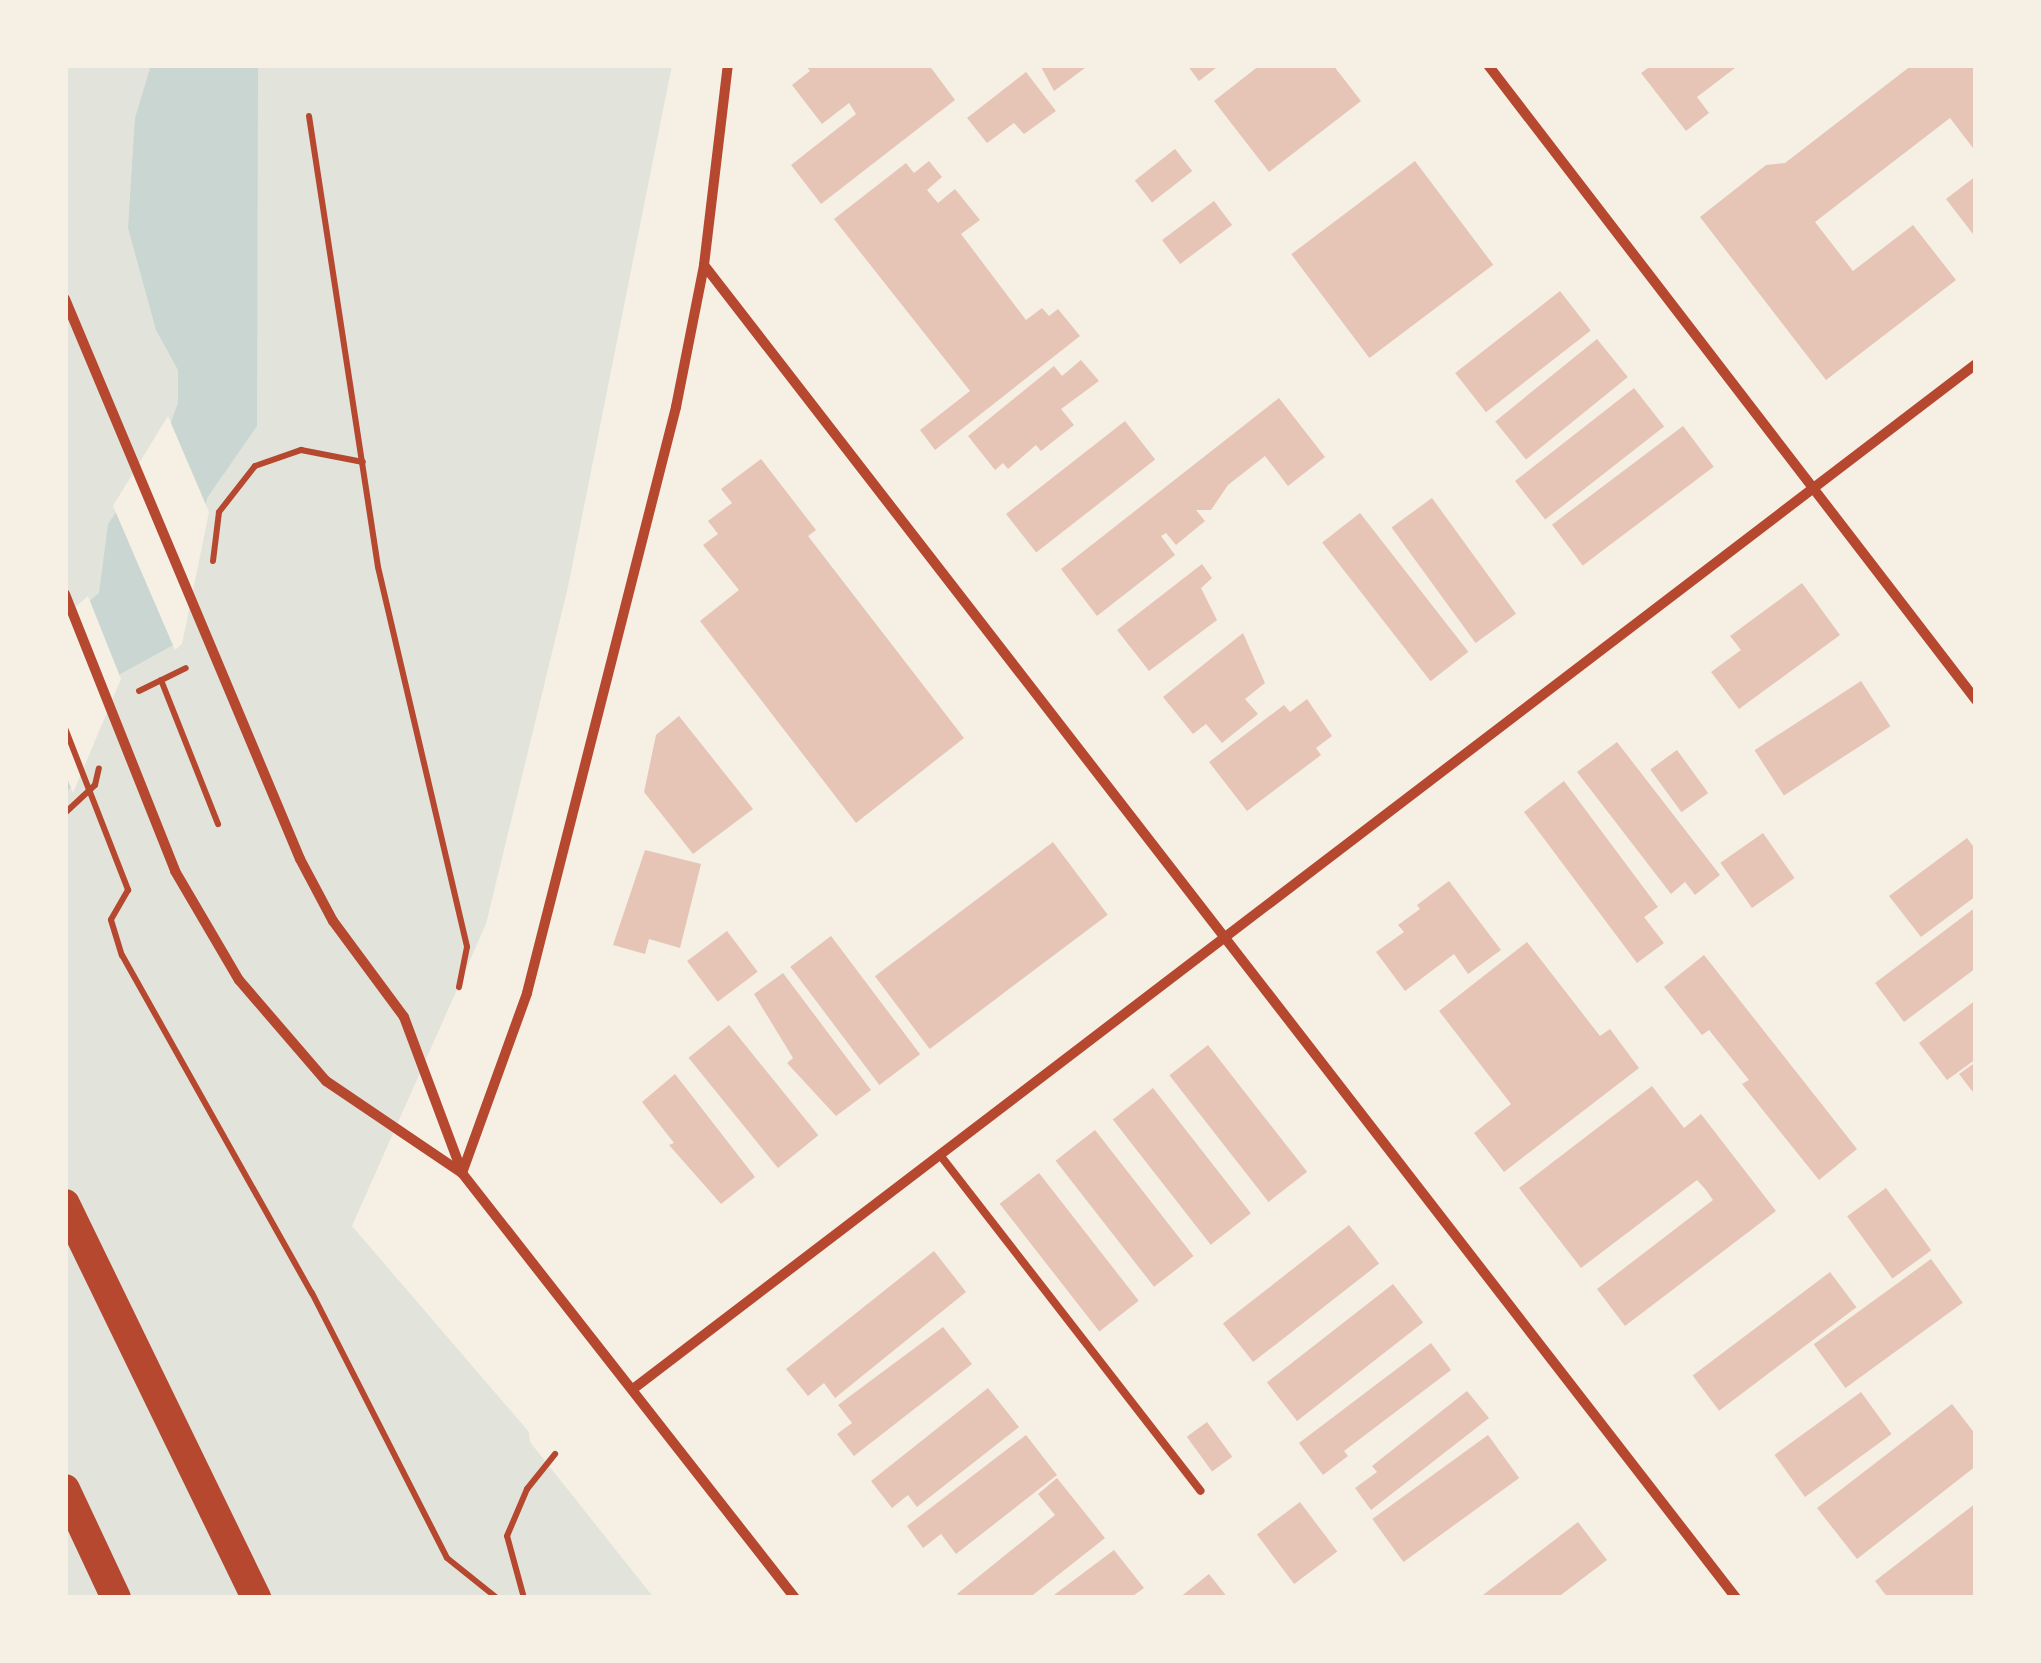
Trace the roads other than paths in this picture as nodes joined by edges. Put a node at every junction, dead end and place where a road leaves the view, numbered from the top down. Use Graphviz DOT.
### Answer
graph roads {
  1 [pos="728,65"];
  2 [pos="1488,65"];
  3 [pos="704,265"];
  4 [pos="65,300"];
  5 [pos="69,320"];
  6 [pos="1976,364"];
  7 [pos="1812,488"];
  8 [pos="65,594"];
  9 [pos="1976,700"];
  10 [pos="1227,935"];
  11 [pos="940,1155"];
  12 [pos="462,1173"];
  13 [pos="65,1204"];
  14 [pos="634,1389"];
  15 [pos="65,1488"];
  16 [pos="1201,1491"];
  17 [pos="116,1598"];
  18 [pos="256,1598"];
  19 [pos="795,1598"];
  20 [pos="1736,1598"];
  1 -- 3 [label="street"];
  2 -- 7 [label="street"];
  3 -- 10 [label="street"];
  3 -- 12 [label="street"];
  4 -- 5 [label="street"];
  5 -- 12 [label="street"];
  6 -- 7 [label="street"];
  7 -- 9 [label="street"];
  7 -- 10 [label="street"];
  8 -- 12 [label="street"];
  10 -- 11 [label="street"];
  10 -- 20 [label="street"];
  11 -- 14 [label="street"];
  11 -- 16 [label="lane"];
  12 -- 14 [label="street"];
  13 -- 18 [label="highway"];
  14 -- 19 [label="street"];
  15 -- 17 [label="highway"];
}
